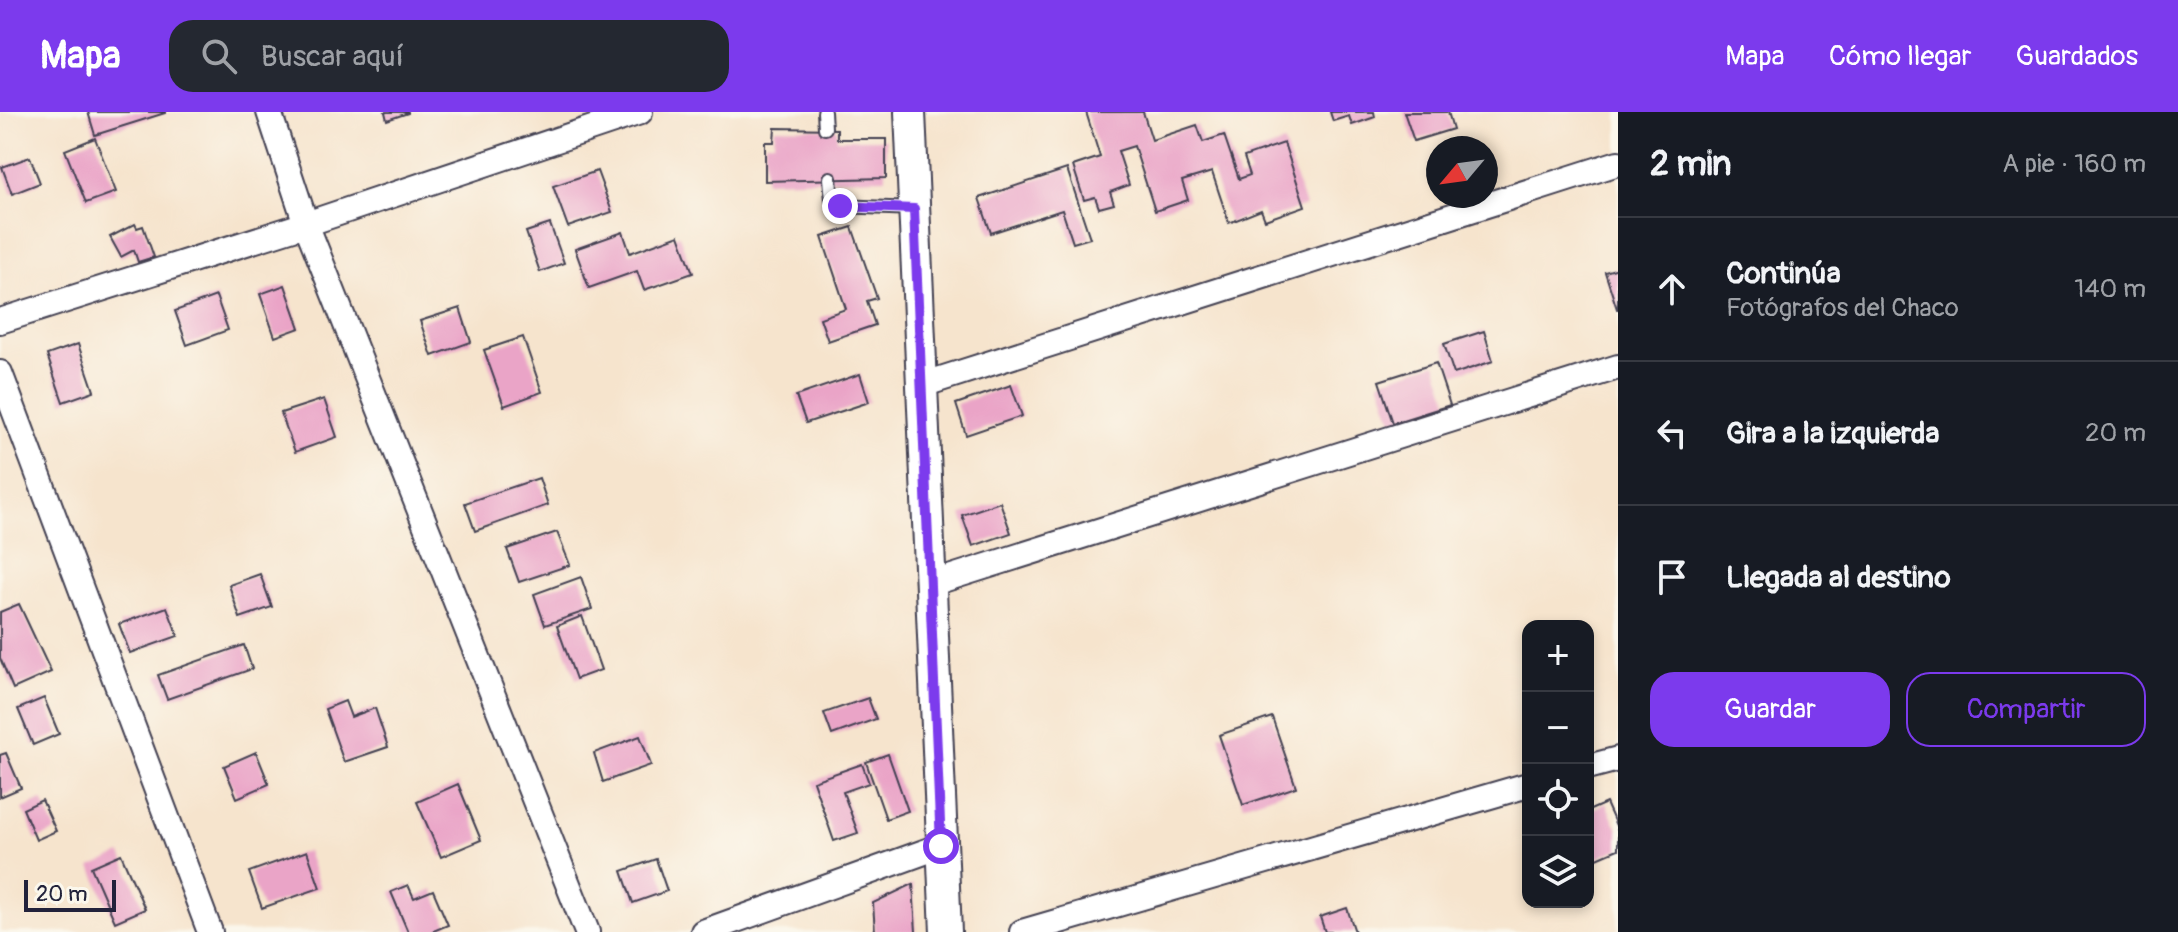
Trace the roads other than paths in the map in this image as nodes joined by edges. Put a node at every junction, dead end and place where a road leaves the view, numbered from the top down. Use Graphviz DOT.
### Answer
graph roads {
  1 [pos="269,112"];
  2 [pos="824,112"];
  3 [pos="910,112"];
  4 [pos="633,113"];
  5 [pos="825,128"];
  6 [pos="1618,163"];
  7 [pos="830,178"];
  8 [pos="914,209"];
  9 [pos="306,224"];
  10 [pos="0,321"];
  11 [pos="1618,367"];
  12 [pos="0,373"];
  13 [pos="922,385"];
  14 [pos="930,584"];
  15 [pos="1618,759"];
  16 [pos="1594,765"];
  17 [pos="1522,787"];
  18 [pos="941,846"];
  19 [pos="210,932"];
  20 [pos="587,932"];
  21 [pos="703,932"];
  22 [pos="946,932"];
  23 [pos="1022,932"];
  1 -- 9 [label="street"];
  2 -- 5 [label="lane"];
  3 -- 8 [label="street"];
  4 -- 9 [label="street"];
  6 -- 13 [label="street"];
  7 -- 8 [label="lane"];
  8 -- 13 [label="street"];
  9 -- 10 [label="street"];
  9 -- 20 [label="street"];
  11 -- 14 [label="street"];
  12 -- 19 [label="street"];
  13 -- 14 [label="street"];
  14 -- 18 [label="street"];
  15 -- 16 [label="street"];
  17 -- 23 [label="street"];
  18 -- 21 [label="street"];
  18 -- 22 [label="street"];
}
